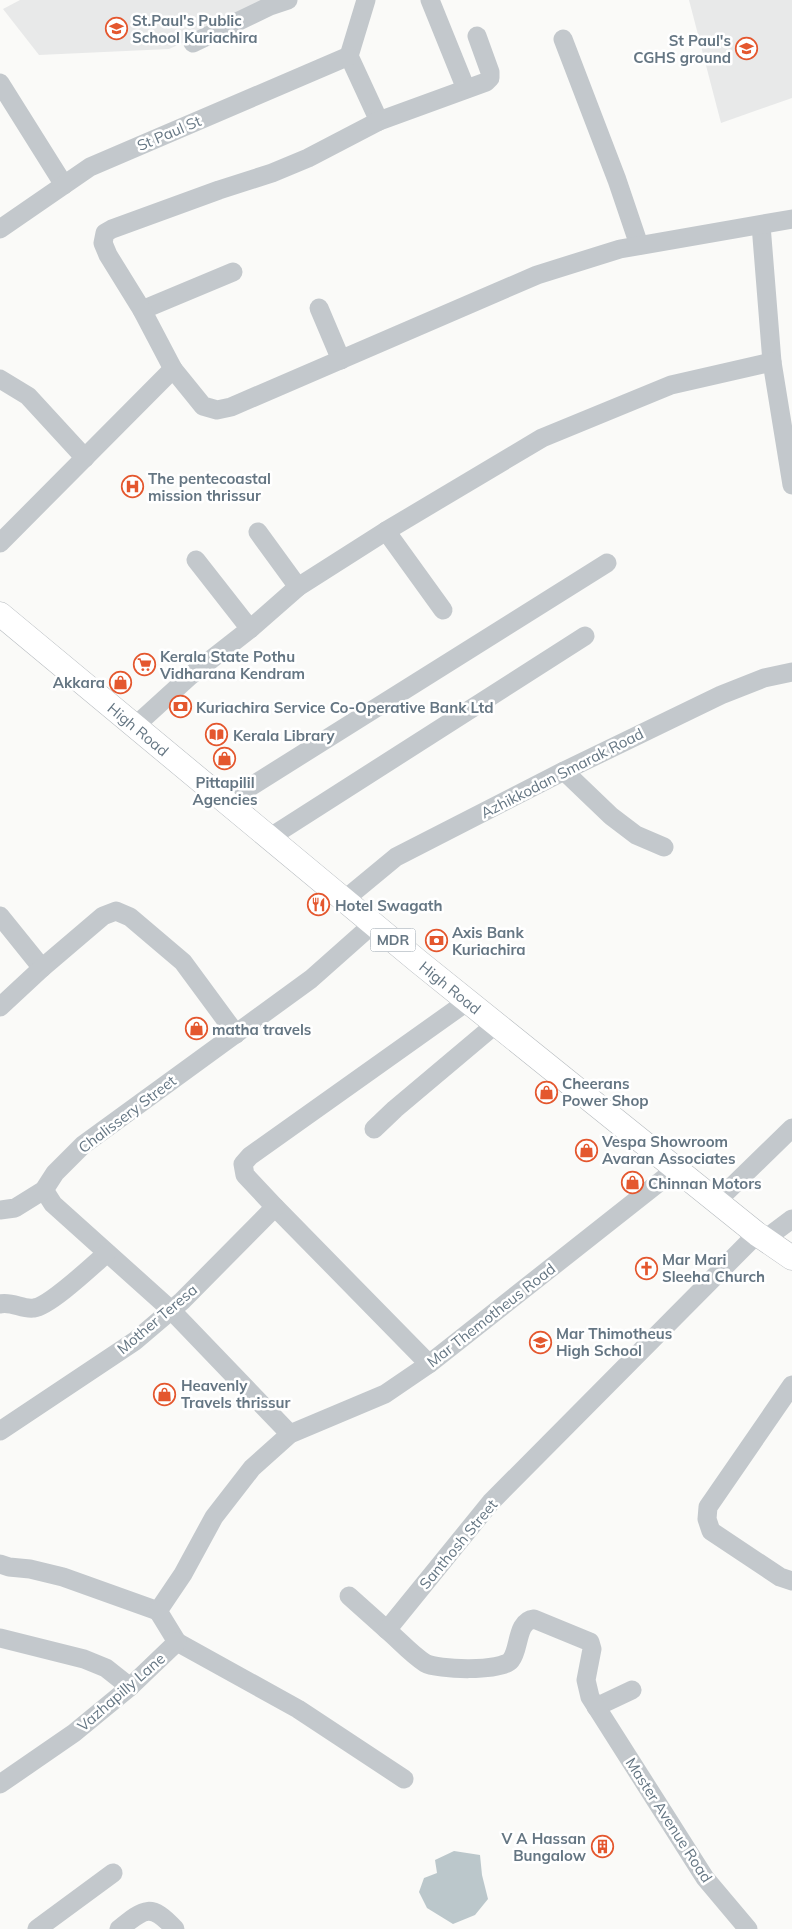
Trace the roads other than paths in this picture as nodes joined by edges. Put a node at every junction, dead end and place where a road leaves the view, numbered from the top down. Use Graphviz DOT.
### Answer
graph roads {
  1 [pos="288,0"];
  2 [pos="366,0"];
  3 [pos="430,0"];
  4 [pos="477,36"];
  5 [pos="563,39"];
  6 [pos="193,43"];
  7 [pos="349,56"];
  8 [pos="0,83"];
  9 [pos="466,89"];
  10 [pos="379,121"];
  11 [pos="64,185"];
  12 [pos="792,220"];
  13 [pos="761,225"];
  14 [pos="0,229"];
  15 [pos="639,245"];
  16 [pos="233,272"];
  17 [pos="319,308"];
  18 [pos="142,310"];
  19 [pos="341,360"];
  20 [pos="772,362"];
  21 [pos="173,369"];
  22 [pos="0,379"];
  23 [pos="84,458"];
  24 [pos="792,485"];
  25 [pos="386,531"];
  26 [pos="258,532"];
  27 [pos="0,543"];
  28 [pos="196,560"];
  29 [pos="607,563"];
  30 [pos="298,586"];
  31 [pos="443,610"];
  32 [pos="0,614"];
  33 [pos="250,629"];
  34 [pos="584,636"];
  35 [pos="792,672"];
  36 [pos="135,726"];
  37 [pos="564,771"];
  38 [pos="226,802"];
  39 [pos="269,838"];
  40 [pos="664,847"];
  41 [pos="344,900"];
  42 [pos="0,916"];
  43 [pos="373,924"];
  44 [pos="42,968"];
  45 [pos="468,1001"];
  46 [pos="0,1007"];
  47 [pos="496,1024"];
  48 [pos="236,1034"];
  49 [pos="792,1128"];
  50 [pos="374,1129"];
  51 [pos="676,1170"];
  52 [pos="44,1190"];
  53 [pos="716,1202"];
  54 [pos="274,1207"];
  55 [pos="0,1210"];
  56 [pos="792,1218"];
  57 [pos="761,1237"];
  58 [pos="107,1253"];
  59 [pos="792,1258"];
  60 [pos="0,1304"];
  61 [pos="171,1310"];
  62 [pos="429,1364"];
  63 [pos="792,1385"];
  64 [pos="0,1431"];
  65 [pos="290,1434"];
  66 [pos="0,1564"];
  67 [pos="792,1581"];
  68 [pos="349,1596"];
  69 [pos="158,1611"];
  70 [pos="387,1630"];
  71 [pos="0,1638"];
  72 [pos="177,1642"];
  73 [pos="130,1687"];
  74 [pos="632,1690"];
  75 [pos="596,1707"];
  76 [pos="404,1779"];
  77 [pos="0,1784"];
  78 [pos="113,1873"];
  79 [pos="37,1929"];
  80 [pos="119,1929"];
  81 [pos="175,1929"];
  82 [pos="748,1929"];
  1 -- 6 [label="street"];
  2 -- 7 [label="street"];
  3 -- 9 [label="street"];
  4 -- 9 [label="street"];
  5 -- 15 [label="street"];
  7 -- 10 [label="street"];
  7 -- 11 [label="street, St Paul St"];
  8 -- 11 [label="street"];
  9 -- 10 [label="street"];
  10 -- 18 [label="street"];
  11 -- 14 [label="street, St Paul St"];
  12 -- 13 [label="street"];
  13 -- 15 [label="street"];
  13 -- 20 [label="street"];
  15 -- 19 [label="street"];
  16 -- 18 [label="street"];
  17 -- 19 [label="street"];
  18 -- 21 [label="street"];
  19 -- 21 [label="street"];
  20 -- 24 [label="street"];
  20 -- 25 [label="street"];
  21 -- 23 [label="street"];
  22 -- 23 [label="street"];
  23 -- 27 [label="street"];
  25 -- 30 [label="street"];
  25 -- 31 [label="street"];
  26 -- 30 [label="street"];
  28 -- 33 [label="street"];
  29 -- 38 [label="street"];
  30 -- 33 [label="street"];
  32 -- 36 [label="main road, High Road / MDR"];
  33 -- 36 [label="street"];
  34 -- 39 [label="street"];
  35 -- 37 [label="street, Azhikkodan Smarak Road"];
  36 -- 38 [label="main road, High Road / MDR"];
  37 -- 40 [label="street"];
  37 -- 41 [label="street, Azhikkodan Smarak Road"];
  38 -- 39 [label="main road, High Road / MDR"];
  39 -- 41 [label="main road, High Road / MDR"];
  41 -- 43 [label="main road, High Road / MDR"];
  42 -- 44 [label="street"];
  43 -- 45 [label="main road, High Road / MDR"];
  43 -- 48 [label="street, Chalissery Street"];
  44 -- 46 [label="street"];
  44 -- 48 [label="street"];
  45 -- 47 [label="main road, High Road / MDR"];
  45 -- 54 [label="street"];
  47 -- 50 [label="street"];
  47 -- 51 [label="main road, High Road / MDR"];
  48 -- 52 [label="street, Chalissery Street"];
  49 -- 53 [label="street"];
  51 -- 53 [label="main road, High Road / MDR"];
  51 -- 62 [label="street, Mar Themotheus Road"];
  52 -- 55 [label="street"];
  52 -- 58 [label="street"];
  53 -- 57 [label="main road, High Road / MDR"];
  54 -- 61 [label="street, Mother Teresa"];
  54 -- 62 [label="street"];
  56 -- 57 [label="street, Santhosh Street"];
  57 -- 59 [label="main road, High Road / MDR"];
  57 -- 70 [label="street, Santhosh Street"];
  58 -- 60 [label="street"];
  58 -- 61 [label="street"];
  61 -- 64 [label="street, Mother Teresa"];
  61 -- 65 [label="street"];
  62 -- 65 [label="street, Mar Themotheus Road"];
  63 -- 67 [label="street"];
  65 -- 69 [label="street"];
  66 -- 69 [label="street"];
  68 -- 70 [label="street"];
  69 -- 72 [label="street, Vazhapilly Lane"];
  70 -- 75 [label="street"];
  71 -- 73 [label="street"];
  72 -- 73 [label="street, Vazhapilly Lane"];
  72 -- 76 [label="street"];
  73 -- 77 [label="street, Vazhapilly Lane"];
  74 -- 75 [label="street"];
  75 -- 82 [label="street, Master Avenue Road"];
  78 -- 79 [label="street"];
  80 -- 81 [label="street"];
}
